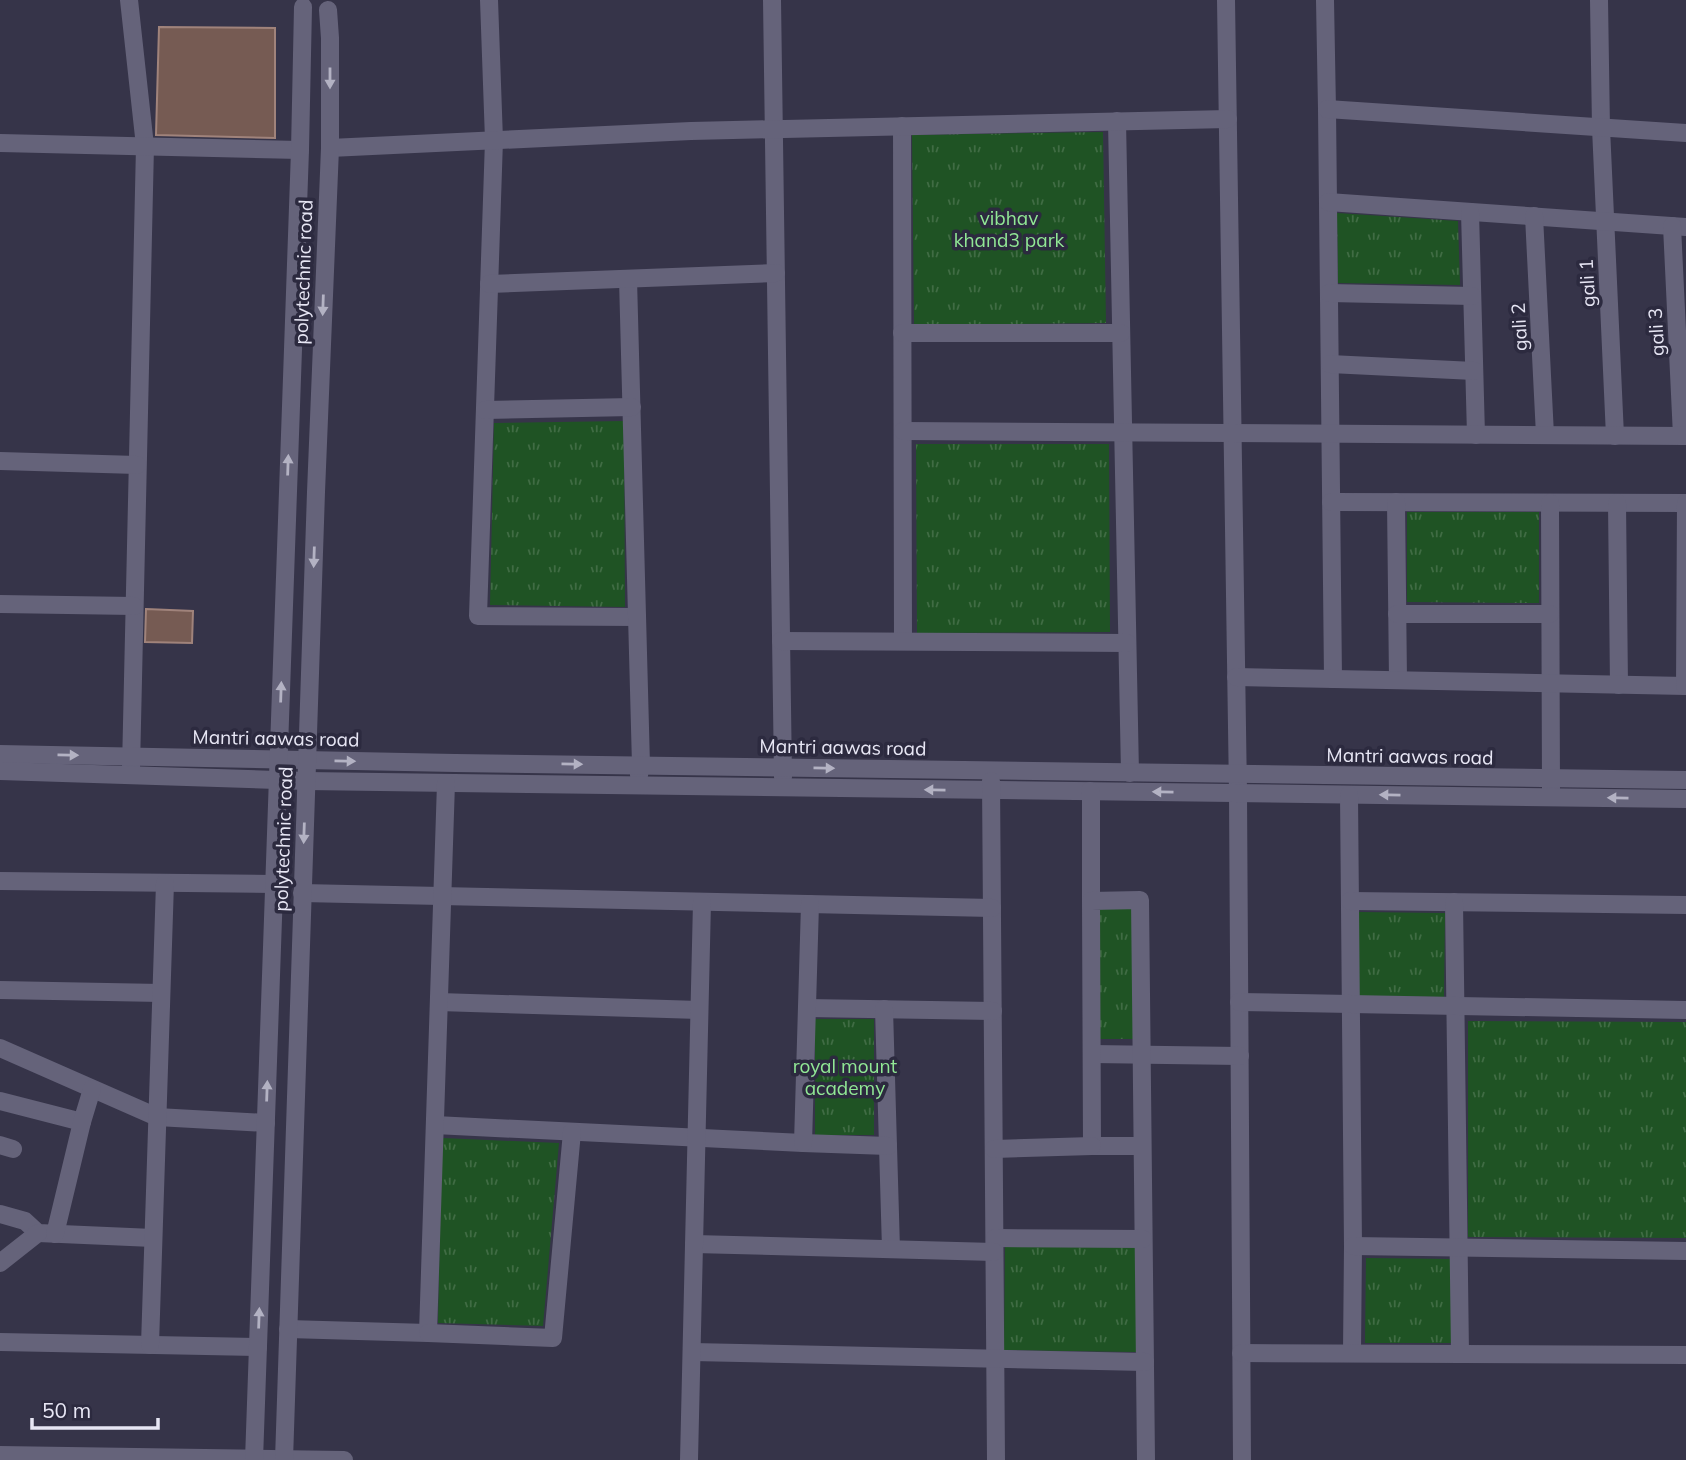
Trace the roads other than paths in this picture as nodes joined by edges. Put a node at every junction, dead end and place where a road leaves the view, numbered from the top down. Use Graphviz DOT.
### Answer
graph roads {
  1 [pos="129,0"];
  2 [pos="489,0"];
  3 [pos="772,0"];
  4 [pos="1226,0"];
  5 [pos="1325,0"];
  6 [pos="1599,0"];
  7 [pos="300,3"];
  8 [pos="333,5"];
  9 [pos="1327,109"];
  10 [pos="1228,119"];
  11 [pos="1117,121"];
  12 [pos="902,126"];
  13 [pos="1601,128"];
  14 [pos="774,129"];
  15 [pos="1686,134"];
  16 [pos="494,140"];
  17 [pos="0,143"];
  18 [pos="145,146"];
  19 [pos="330,148"];
  20 [pos="300,150"];
  21 [pos="1328,202"];
  22 [pos="1470,212"];
  23 [pos="1534,216"];
  24 [pos="1605,221"];
  25 [pos="1679,227"];
  26 [pos="776,273"];
  27 [pos="628,279"];
  28 [pos="489,284"];
  29 [pos="1329,293"];
  30 [pos="1472,296"];
  31 [pos="1681,302"];
  32 [pos="902,333"];
  33 [pos="1121,333"];
  34 [pos="1330,364"];
  35 [pos="1682,370"];
  36 [pos="1474,371"];
  37 [pos="632,407"];
  38 [pos="485,410"];
  39 [pos="902,431"];
  40 [pos="1123,433"];
  41 [pos="1233,433"];
  42 [pos="1331,434"];
  43 [pos="1476,435"];
  44 [pos="1545,435"];
  45 [pos="1615,436"];
  46 [pos="1684,436"];
  47 [pos="0,461"];
  48 [pos="137,465"];
  49 [pos="1331,502"];
  50 [pos="1396,502"];
  51 [pos="1550,503"];
  52 [pos="1617,503"];
  53 [pos="1686,503"];
  54 [pos="0,604"];
  55 [pos="134,606"];
  56 [pos="1686,613"];
  57 [pos="1397,614"];
  58 [pos="1550,614"];
  59 [pos="638,617"];
  60 [pos="781,641"];
  61 [pos="903,641"];
  62 [pos="1127,643"];
  63 [pos="1236,677"];
  64 [pos="1333,679"];
  65 [pos="1398,680"];
  66 [pos="1550,683"];
  67 [pos="1619,685"];
  68 [pos="1685,686"];
  69 [pos="0,754"];
  70 [pos="131,757"];
  71 [pos="278,759"];
  72 [pos="307,760"];
  73 [pos="642,765"];
  74 [pos="782,768"];
  75 [pos="0,771"];
  76 [pos="991,771"];
  77 [pos="1129,773"];
  78 [pos="1237,774"];
  79 [pos="131,775"];
  80 [pos="1551,779"];
  81 [pos="278,780"];
  82 [pos="1686,780"];
  83 [pos="306,781"];
  84 [pos="446,783"];
  85 [pos="637,786"];
  86 [pos="783,788"];
  87 [pos="991,790"];
  88 [pos="1090,792"];
  89 [pos="1238,793"];
  90 [pos="1349,795"];
  91 [pos="1551,797"];
  92 [pos="1686,799"];
  93 [pos="0,881"];
  94 [pos="165,883"];
  95 [pos="274,884"];
  96 [pos="302,893"];
  97 [pos="442,896"];
  98 [pos="1091,901"];
  99 [pos="1350,901"];
  100 [pos="702,902"];
  101 [pos="1454,902"];
  102 [pos="810,904"];
  103 [pos="1686,905"];
  104 [pos="992,908"];
  105 [pos="0,990"];
  106 [pos="161,993"];
  107 [pos="439,1002"];
  108 [pos="1239,1002"];
  109 [pos="1351,1004"];
  110 [pos="1455,1006"];
  111 [pos="807,1008"];
  112 [pos="884,1009"];
  113 [pos="699,1010"];
  114 [pos="1686,1010"];
  115 [pos="993,1012"];
  116 [pos="0,1048"];
  117 [pos="1092,1054"];
  118 [pos="1141,1055"];
  119 [pos="1240,1056"];
  120 [pos="92,1089"];
  121 [pos="0,1101"];
  122 [pos="157,1117"];
  123 [pos="82,1122"];
  124 [pos="266,1123"];
  125 [pos="435,1125"];
  126 [pos="572,1132"];
  127 [pos="696,1138"];
  128 [pos="803,1143"];
  129 [pos="888,1146"];
  130 [pos="1092,1146"];
  131 [pos="1142,1146"];
  132 [pos="994,1149"];
  133 [pos="0,1214"];
  134 [pos="46,1234"];
  135 [pos="153,1238"];
  136 [pos="1143,1239"];
  137 [pos="694,1244"];
  138 [pos="995,1245"];
  139 [pos="1353,1246"];
  140 [pos="1459,1248"];
  141 [pos="891,1249"];
  142 [pos="1686,1251"];
  143 [pos="0,1263"];
  144 [pos="288,1329"];
  145 [pos="428,1333"];
  146 [pos="0,1342"];
  147 [pos="150,1345"];
  148 [pos="258,1347"];
  149 [pos="692,1352"];
  150 [pos="1352,1352"];
  151 [pos="1241,1353"];
  152 [pos="1460,1353"];
  153 [pos="1686,1355"];
  154 [pos="995,1359"];
  155 [pos="1145,1362"];
  156 [pos="0,1455"];
  157 [pos="254,1459"];
  158 [pos="284,1460"];
  159 [pos="344,1460"];
  160 [pos="689,1460"];
  161 [pos="996,1460"];
  162 [pos="1146,1460"];
  163 [pos="1242,1460"];
  1 -- 18 [label="street"];
  2 -- 16 [label="street"];
  3 -- 14 [label="street"];
  4 -- 10 [label="street"];
  5 -- 9 [label="street"];
  6 -- 13 [label="street, gali 1"];
  7 -- 8 [label="street"];
  7 -- 20 [label="street"];
  8 -- 19 [label="street, polytechnic road, one-way"];
  9 -- 13 [label="street"];
  9 -- 21 [label="street"];
  10 -- 11 [label="street"];
  10 -- 41 [label="street"];
  11 -- 12 [label="street"];
  11 -- 33 [label="street"];
  12 -- 14 [label="street"];
  12 -- 32 [label="street"];
  13 -- 15 [label="street"];
  13 -- 24 [label="street, gali 1"];
  14 -- 16 [label="street"];
  14 -- 26 [label="street"];
  16 -- 19 [label="street"];
  16 -- 28 [label="street"];
  17 -- 18 [label="street"];
  18 -- 20 [label="street"];
  18 -- 48 [label="street"];
  19 -- 72 [label="street, polytechnic road, one-way"];
  71 -- 20 [label="street, one-way"];
  21 -- 22 [label="street"];
  21 -- 29 [label="street"];
  22 -- 23 [label="street"];
  22 -- 30 [label="street"];
  23 -- 24 [label="street"];
  23 -- 44 [label="street, gali 2"];
  24 -- 25 [label="street"];
  24 -- 45 [label="street, gali 1"];
  25 -- 31 [label="street, gali 3"];
  26 -- 27 [label="street"];
  26 -- 60 [label="street"];
  27 -- 28 [label="street"];
  27 -- 37 [label="street"];
  28 -- 38 [label="street"];
  29 -- 30 [label="street"];
  29 -- 34 [label="street"];
  30 -- 36 [label="street"];
  31 -- 35 [label="street, gali 3"];
  32 -- 33 [label="street"];
  32 -- 39 [label="street"];
  33 -- 40 [label="street"];
  34 -- 36 [label="street"];
  34 -- 42 [label="street"];
  35 -- 46 [label="street, gali 3"];
  36 -- 43 [label="street"];
  37 -- 38 [label="street"];
  37 -- 59 [label="street"];
  38 -- 59 [label="street"];
  39 -- 40 [label="street"];
  39 -- 61 [label="street"];
  40 -- 41 [label="street"];
  40 -- 62 [label="street"];
  41 -- 42 [label="street"];
  41 -- 63 [label="street"];
  42 -- 43 [label="street"];
  42 -- 49 [label="street"];
  43 -- 44 [label="street"];
  44 -- 45 [label="street"];
  45 -- 46 [label="street"];
  47 -- 48 [label="street"];
  48 -- 55 [label="street"];
  49 -- 50 [label="street"];
  49 -- 64 [label="street"];
  50 -- 51 [label="street"];
  50 -- 57 [label="street"];
  51 -- 52 [label="street"];
  51 -- 58 [label="street"];
  52 -- 53 [label="street"];
  52 -- 67 [label="street"];
  53 -- 56 [label="street"];
  54 -- 55 [label="street"];
  55 -- 70 [label="street"];
  56 -- 68 [label="street"];
  57 -- 58 [label="street"];
  57 -- 65 [label="street"];
  58 -- 66 [label="street"];
  59 -- 73 [label="street"];
  60 -- 61 [label="street"];
  60 -- 74 [label="street"];
  61 -- 62 [label="street"];
  62 -- 77 [label="street"];
  63 -- 64 [label="street"];
  63 -- 78 [label="street"];
  64 -- 65 [label="street"];
  65 -- 66 [label="street"];
  66 -- 67 [label="street"];
  66 -- 80 [label="street"];
  67 -- 68 [label="street"];
  69 -- 70 [label="street, Mantri aawas road, one-way"];
  70 -- 71 [label="street, Mantri aawas road"];
  70 -- 79 [label="street"];
  71 -- 72 [label="street, Mantri aawas road"];
  71 -- 81 [label="street"];
  72 -- 73 [label="street, Mantri aawas road, one-way"];
  72 -- 83 [label="street, polytechnic road"];
  73 -- 74 [label="street, Mantri aawas road"];
  73 -- 85 [label="street"];
  74 -- 76 [label="street, Mantri aawas road, one-way"];
  74 -- 86 [label="street"];
  75 -- 79 [label="street"];
  76 -- 77 [label="street, Mantri aawas road"];
  76 -- 87 [label="street"];
  77 -- 78 [label="street, Mantri aawas road"];
  78 -- 80 [label="street, Mantri aawas road"];
  78 -- 89 [label="street"];
  79 -- 81 [label="street"];
  80 -- 82 [label="street, Mantri aawas road"];
  80 -- 91 [label="street"];
  81 -- 83 [label="street"];
  81 -- 95 [label="street"];
  83 -- 84 [label="street"];
  83 -- 96 [label="street, polytechnic road, one-way"];
  84 -- 85 [label="street"];
  84 -- 97 [label="street"];
  85 -- 86 [label="street"];
  87 -- 86 [label="street, one-way"];
  87 -- 88 [label="street"];
  87 -- 104 [label="street"];
  89 -- 88 [label="street, one-way"];
  88 -- 98 [label="street"];
  89 -- 90 [label="street"];
  89 -- 108 [label="street"];
  91 -- 90 [label="street, one-way"];
  90 -- 99 [label="street"];
  92 -- 91 [label="street, one-way"];
  93 -- 94 [label="street"];
  94 -- 95 [label="street"];
  94 -- 106 [label="street"];
  124 -- 95 [label="street, one-way"];
  96 -- 97 [label="street"];
  96 -- 144 [label="street, polytechnic road"];
  97 -- 100 [label="street"];
  97 -- 107 [label="street"];
  98 -- 117 [label="street"];
  98 -- 118 [label="street"];
  99 -- 101 [label="street"];
  99 -- 109 [label="street"];
  100 -- 102 [label="street"];
  100 -- 113 [label="street"];
  101 -- 103 [label="street"];
  101 -- 110 [label="street"];
  102 -- 104 [label="street"];
  102 -- 111 [label="street"];
  104 -- 115 [label="street"];
  105 -- 106 [label="street"];
  106 -- 122 [label="street"];
  107 -- 113 [label="street"];
  107 -- 125 [label="street"];
  108 -- 109 [label="street"];
  108 -- 119 [label="street"];
  109 -- 110 [label="street"];
  109 -- 139 [label="street"];
  110 -- 114 [label="street"];
  110 -- 140 [label="street"];
  111 -- 112 [label="street"];
  111 -- 128 [label="street"];
  112 -- 115 [label="street"];
  112 -- 129 [label="street"];
  113 -- 127 [label="street"];
  115 -- 132 [label="street"];
  116 -- 120 [label="street"];
  117 -- 118 [label="street"];
  117 -- 130 [label="street"];
  118 -- 119 [label="street"];
  118 -- 131 [label="street"];
  119 -- 151 [label="street"];
  120 -- 122 [label="street"];
  120 -- 123 [label="street"];
  121 -- 123 [label="street"];
  122 -- 124 [label="street"];
  122 -- 135 [label="street"];
  123 -- 134 [label="street"];
  148 -- 124 [label="street, one-way"];
  125 -- 126 [label="street"];
  125 -- 145 [label="street"];
  126 -- 127 [label="street"];
  126 -- 145 [label="street"];
  127 -- 128 [label="street"];
  127 -- 137 [label="street"];
  128 -- 129 [label="street"];
  129 -- 141 [label="street"];
  130 -- 131 [label="street"];
  130 -- 132 [label="street"];
  131 -- 136 [label="street"];
  132 -- 138 [label="street"];
  133 -- 134 [label="street"];
  134 -- 135 [label="street"];
  134 -- 143 [label="street"];
  135 -- 147 [label="street"];
  136 -- 138 [label="street"];
  136 -- 155 [label="street"];
  137 -- 141 [label="street"];
  137 -- 149 [label="street"];
  138 -- 141 [label="street"];
  138 -- 154 [label="street"];
  139 -- 140 [label="street"];
  139 -- 150 [label="street"];
  140 -- 142 [label="street"];
  140 -- 152 [label="street"];
  144 -- 145 [label="street"];
  144 -- 158 [label="street, polytechnic road"];
  146 -- 147 [label="street"];
  147 -- 148 [label="street"];
  148 -- 157 [label="street"];
  149 -- 154 [label="street"];
  149 -- 160 [label="street"];
  150 -- 151 [label="street"];
  150 -- 152 [label="street"];
  151 -- 163 [label="street"];
  152 -- 153 [label="street"];
  154 -- 155 [label="street"];
  154 -- 161 [label="street"];
  155 -- 162 [label="street"];
  156 -- 157 [label="street"];
  157 -- 158 [label="street"];
  158 -- 159 [label="street"];
}
